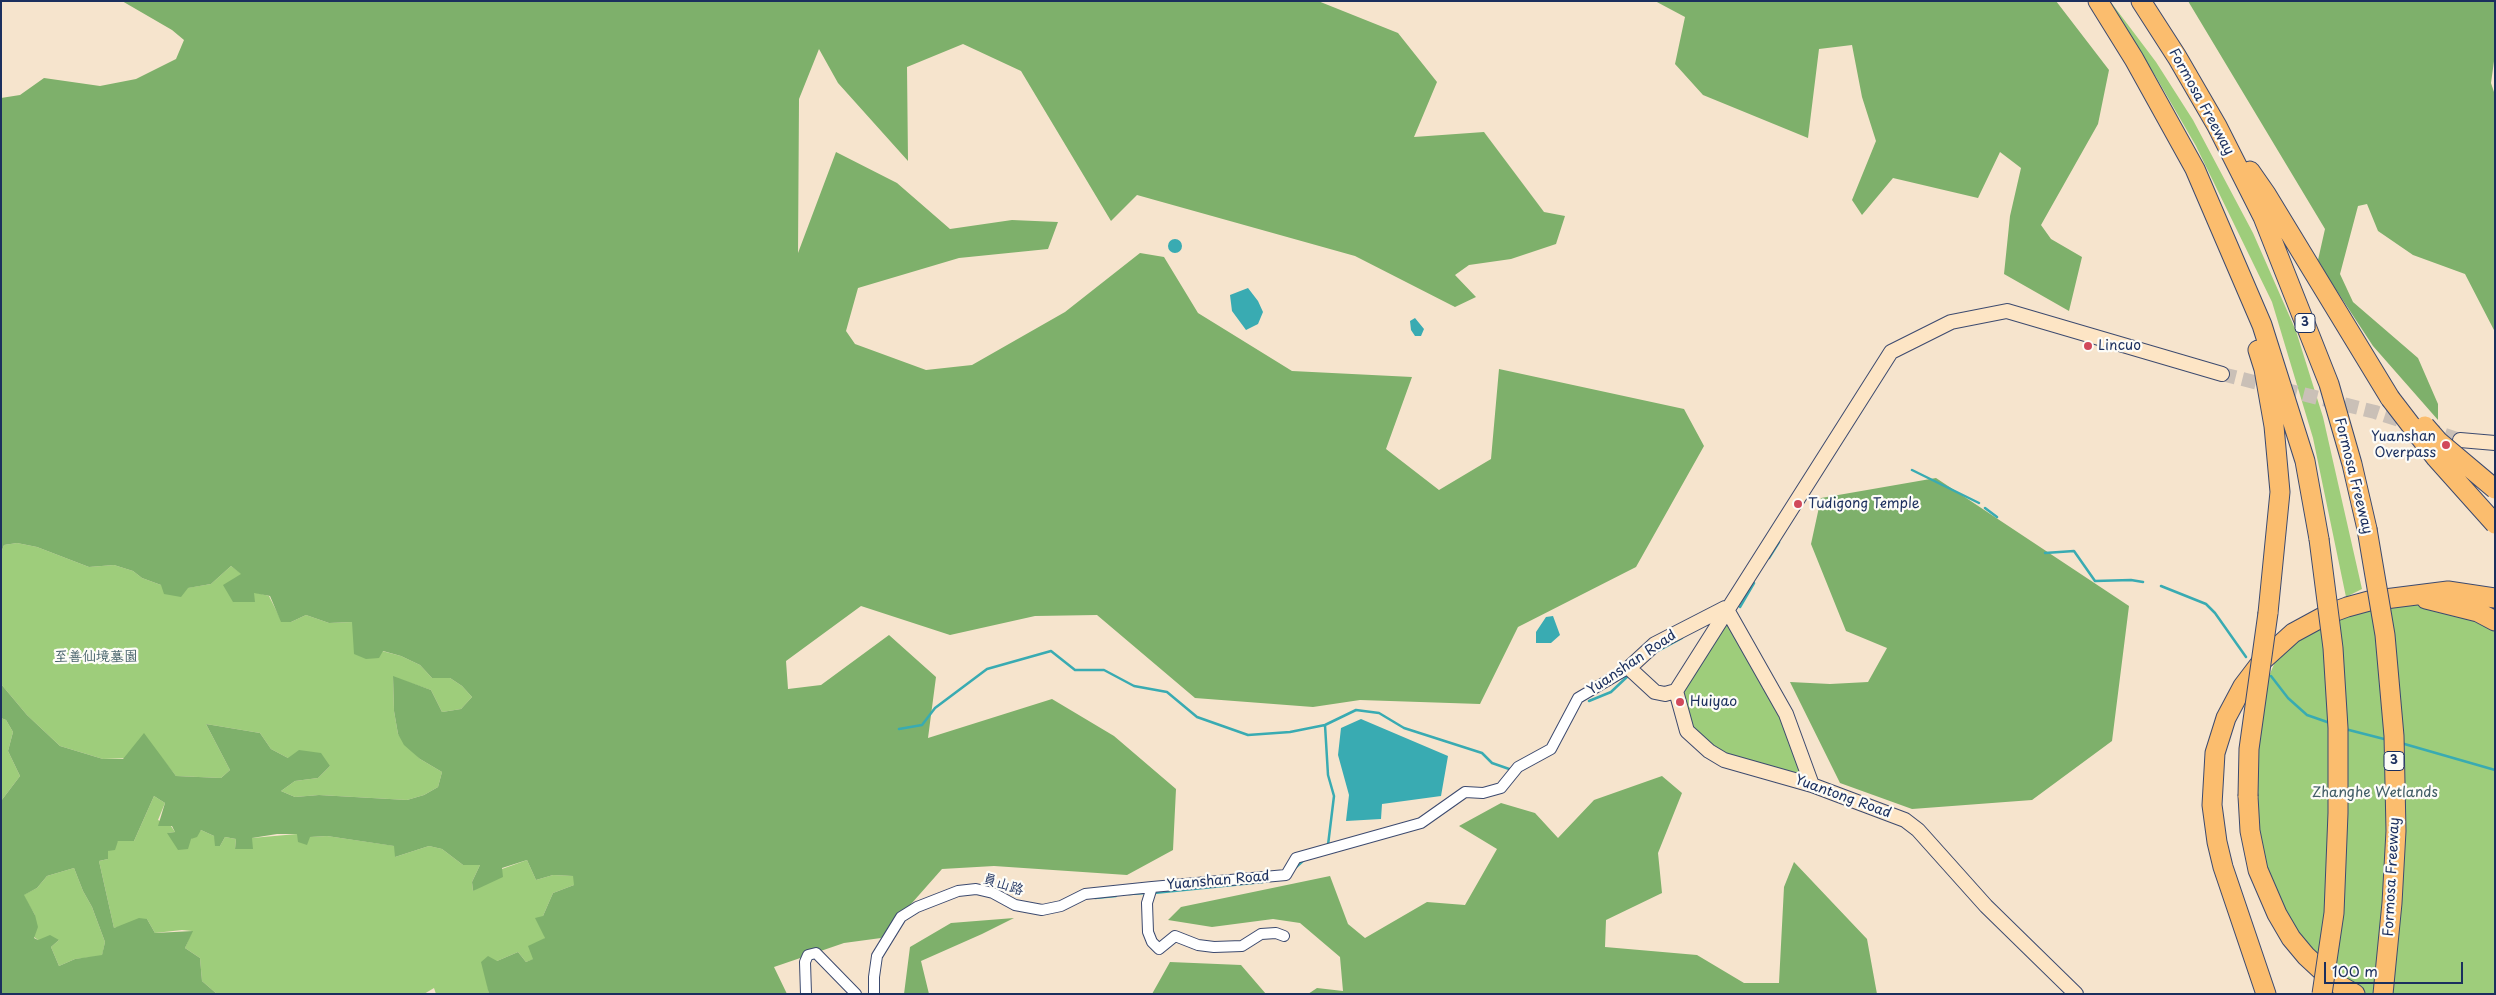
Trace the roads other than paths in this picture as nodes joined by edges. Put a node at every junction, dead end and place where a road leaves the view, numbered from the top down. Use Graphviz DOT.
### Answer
graph roads {
  1 [pos="2098,1"];
  2 [pos="2141,1"];
  3 [pos="2216,126"];
  4 [pos="2195,170"];
  5 [pos="2222,374"];
  6 [pos="2393,395"];
  7 [pos="2460,440"];
  8 [pos="2495,443"];
  9 [pos="2495,489"];
  10 [pos="2495,524"];
  11 [pos="2403,596"];
  12 [pos="2495,598"];
  13 [pos="1726,608"];
  14 [pos="2495,620"];
  15 [pos="1632,671"];
  16 [pos="1677,696"];
  17 [pos="1812,785"];
  18 [pos="1152,887"];
  19 [pos="1284,936"];
  20 [pos="806,994"];
  21 [pos="856,994"];
  22 [pos="874,994"];
  23 [pos="2076,994"];
  24 [pos="2266,994"];
  25 [pos="2322,994"];
  26 [pos="2355,994"];
  27 [pos="2383,994"];
  1 -- 4 [label="highway"];
  2 -- 3 [label="highway, Formosa Freeway / 3"];
  3 -- 6 [label="highway"];
  3 -- 27 [label="highway, Formosa Freeway / 3, bridge"];
  4 -- 25 [label="highway, bridge"];
  4 -- 26 [label="highway, bridge"];
  5 -- 13 [label="street, Yuanshan Road"];
  6 -- 9 [label="highway, bridge"];
  6 -- 10 [label="highway, bridge"];
  7 -- 8 [label="street"];
  11 -- 12 [label="highway"];
  11 -- 14 [label="highway"];
  11 -- 24 [label="highway"];
  13 -- 15 [label="street, Yuanshan Road"];
  13 -- 16 [label="street"];
  13 -- 17 [label="street"];
  15 -- 16 [label="street"];
  15 -- 18 [label="street, Yuanshan Road"];
  16 -- 17 [label="street, Yuantong Road"];
  17 -- 23 [label="street, Yuantong Road"];
  18 -- 19 [label="street, Yuanshan Road"];
  18 -- 22 [label="street, 員山路"];
  20 -- 21 [label="street"];
}
